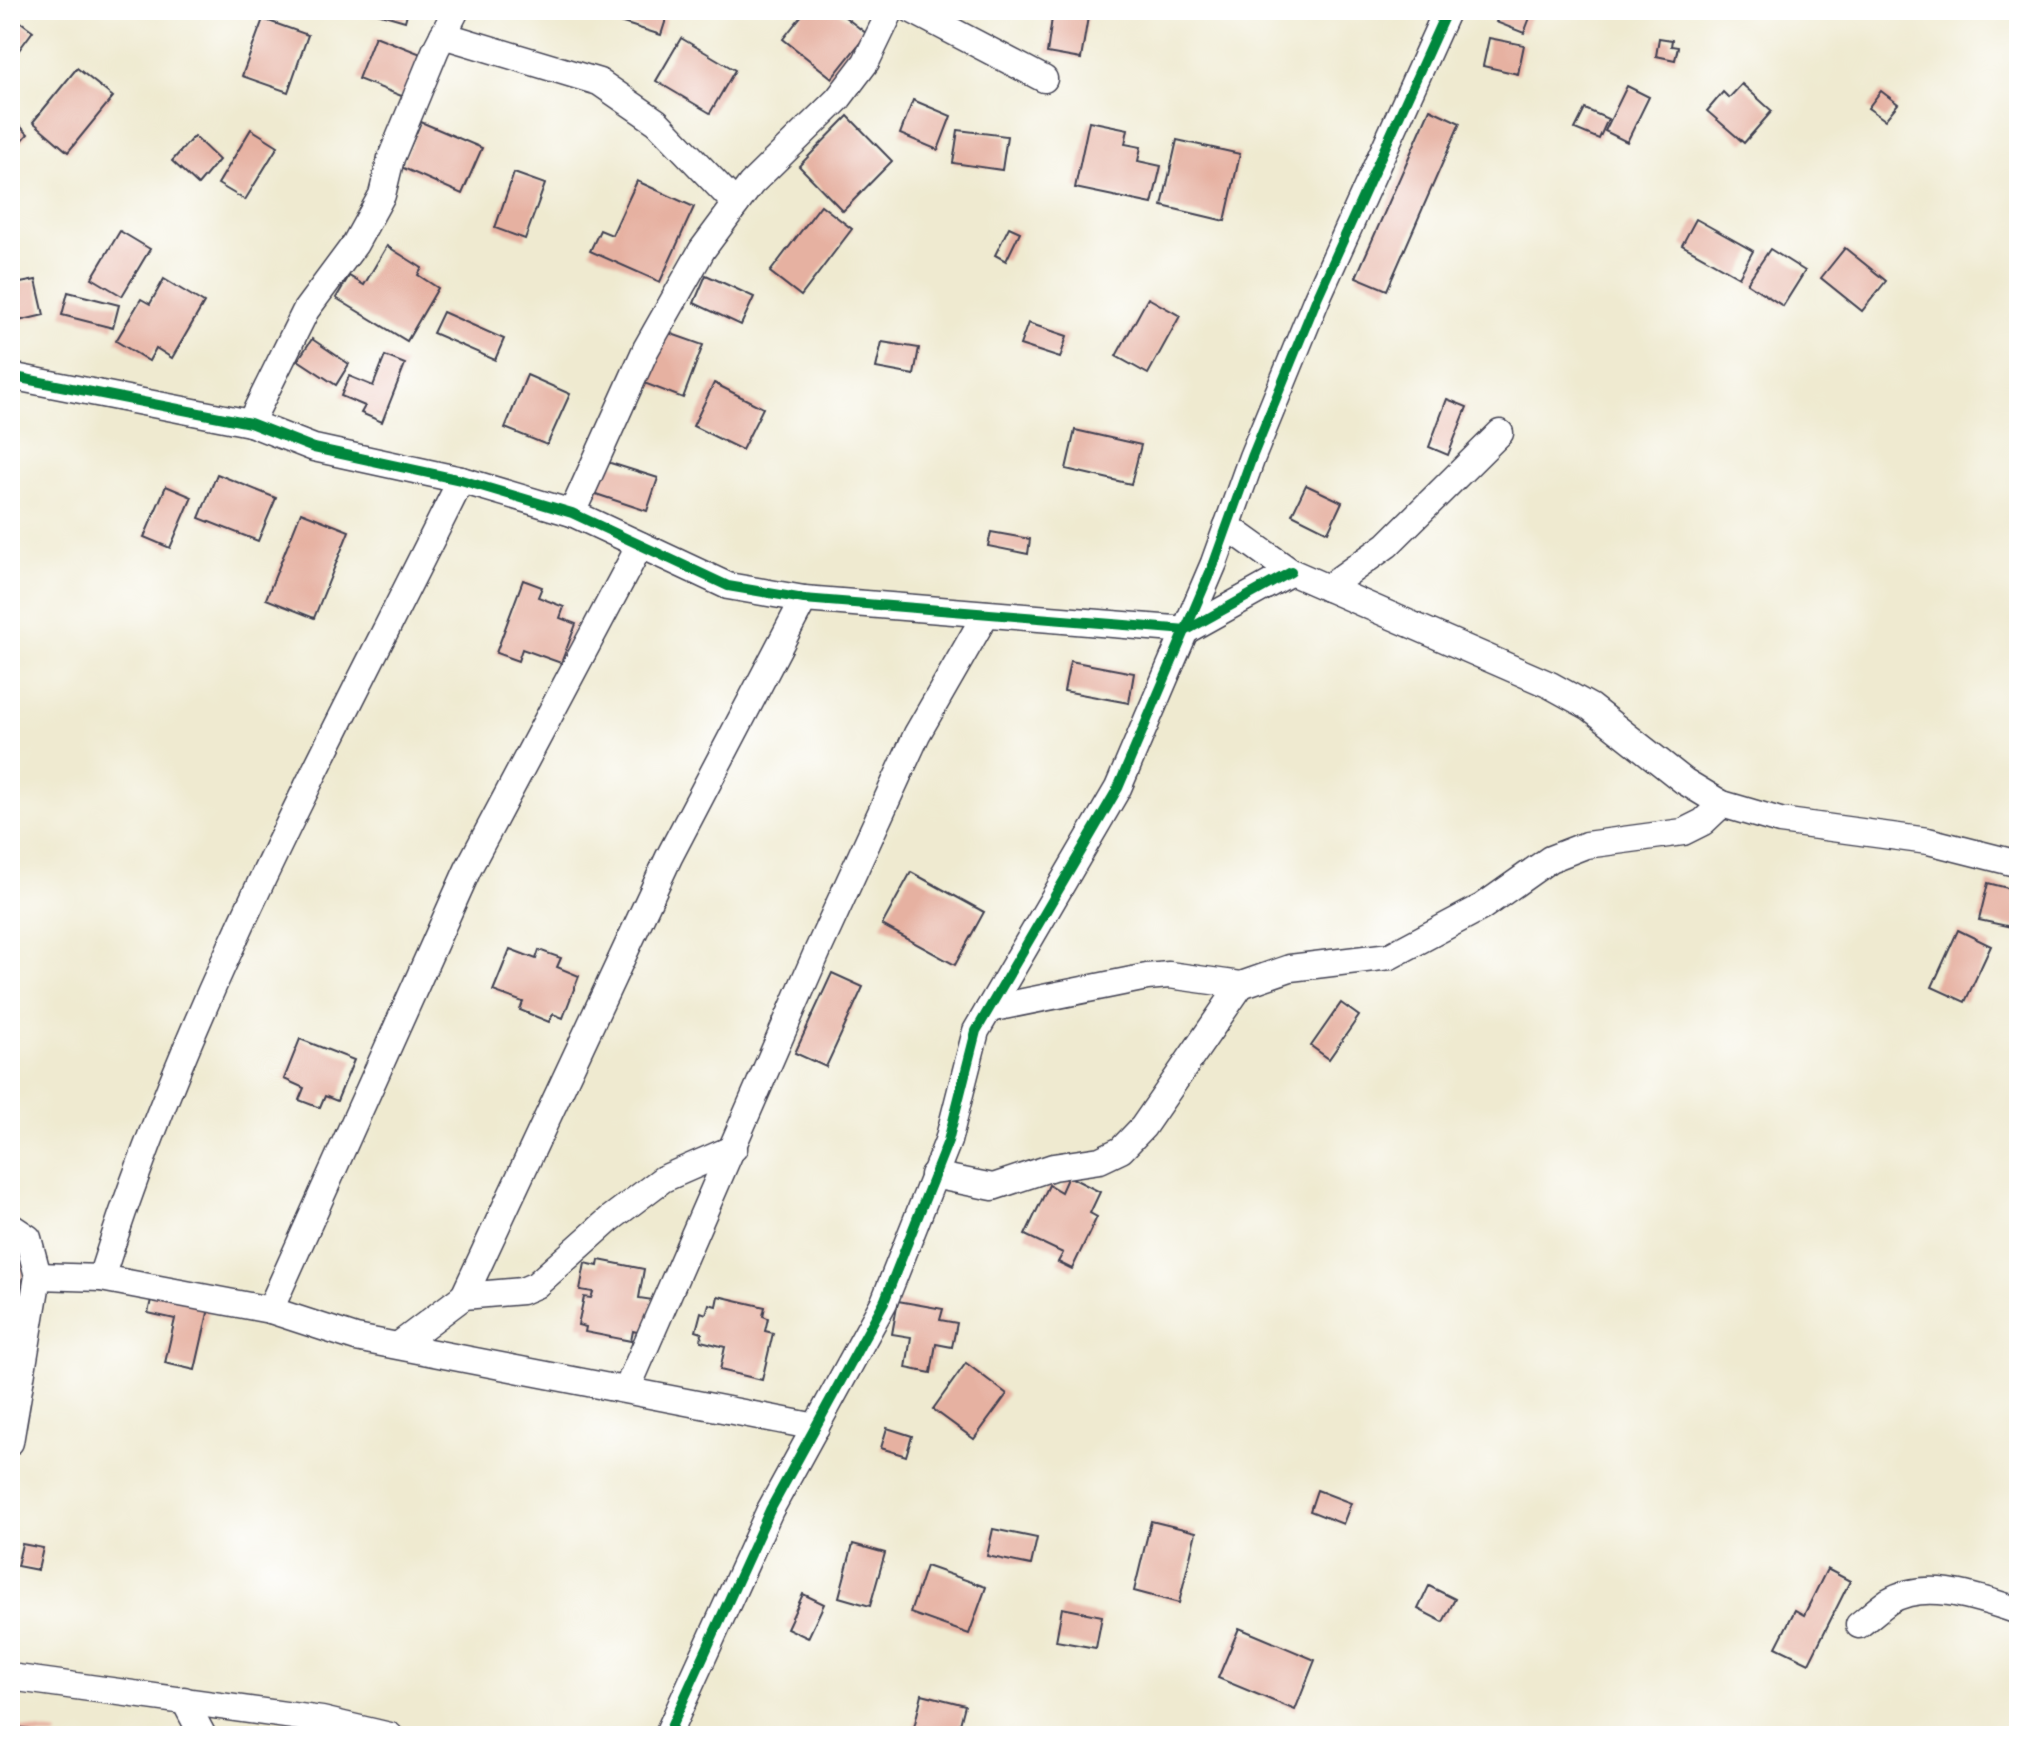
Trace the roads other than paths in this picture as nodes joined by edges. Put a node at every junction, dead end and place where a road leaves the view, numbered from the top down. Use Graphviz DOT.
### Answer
graph roads {
  1 [pos="456,10"];
  2 [pos="891,10"];
  3 [pos="912,10"];
  4 [pos="1447,10"];
  5 [pos="443,35"];
  6 [pos="1044,79"];
  7 [pos="736,204"];
  8 [pos="10,376"];
  9 [pos="250,423"];
  10 [pos="1500,433"];
  11 [pos="461,480"];
  12 [pos="572,513"];
  13 [pos="1227,526"];
  14 [pos="640,545"];
  15 [pos="1291,572"];
  16 [pos="1327,588"];
  17 [pos="804,599"];
  18 [pos="986,614"];
  19 [pos="1187,630"];
  20 [pos="1722,804"];
  21 [pos="2019,864"];
  22 [pos="1241,985"];
  23 [pos="989,1009"];
  24 [pos="734,1148"];
  25 [pos="933,1175"];
  26 [pos="10,1226"];
  27 [pos="38,1276"];
  28 [pos="101,1278"];
  29 [pos="464,1296"];
  30 [pos="270,1310"];
  31 [pos="399,1345"];
  32 [pos="627,1389"];
  33 [pos="816,1427"];
  34 [pos="10,1442"];
  35 [pos="2019,1611"];
  36 [pos="1859,1625"];
  37 [pos="10,1677"];
  38 [pos="184,1700"];
  39 [pos="203,1736"];
  40 [pos="390,1736"];
  41 [pos="667,1736"];
  1 -- 5 [label="street"];
  2 -- 7 [label="street"];
  3 -- 6 [label="street"];
  4 -- 13 [label="street"];
  5 -- 7 [label="street"];
  5 -- 9 [label="street"];
  7 -- 12 [label="street"];
  8 -- 9 [label="street"];
  9 -- 11 [label="street"];
  10 -- 16 [label="street"];
  11 -- 12 [label="street"];
  11 -- 28 [label="street"];
  12 -- 14 [label="street"];
  13 -- 15 [label="street"];
  13 -- 19 [label="street"];
  14 -- 17 [label="street"];
  14 -- 30 [label="street"];
  15 -- 16 [label="street"];
  15 -- 19 [label="street"];
  16 -- 20 [label="street"];
  17 -- 18 [label="street"];
  17 -- 29 [label="street"];
  18 -- 19 [label="street"];
  18 -- 24 [label="street"];
  19 -- 23 [label="street"];
  20 -- 21 [label="street"];
  20 -- 22 [label="street"];
  22 -- 23 [label="street"];
  22 -- 25 [label="street"];
  23 -- 25 [label="street"];
  24 -- 29 [label="street"];
  24 -- 32 [label="street"];
  25 -- 33 [label="street"];
  26 -- 27 [label="street"];
  27 -- 28 [label="street"];
  27 -- 34 [label="street"];
  28 -- 30 [label="street"];
  29 -- 31 [label="street"];
  30 -- 31 [label="street"];
  31 -- 32 [label="street"];
  32 -- 33 [label="street"];
  33 -- 41 [label="street"];
  35 -- 36 [label="street"];
  37 -- 38 [label="street"];
  38 -- 39 [label="street"];
  38 -- 40 [label="street"];
}
